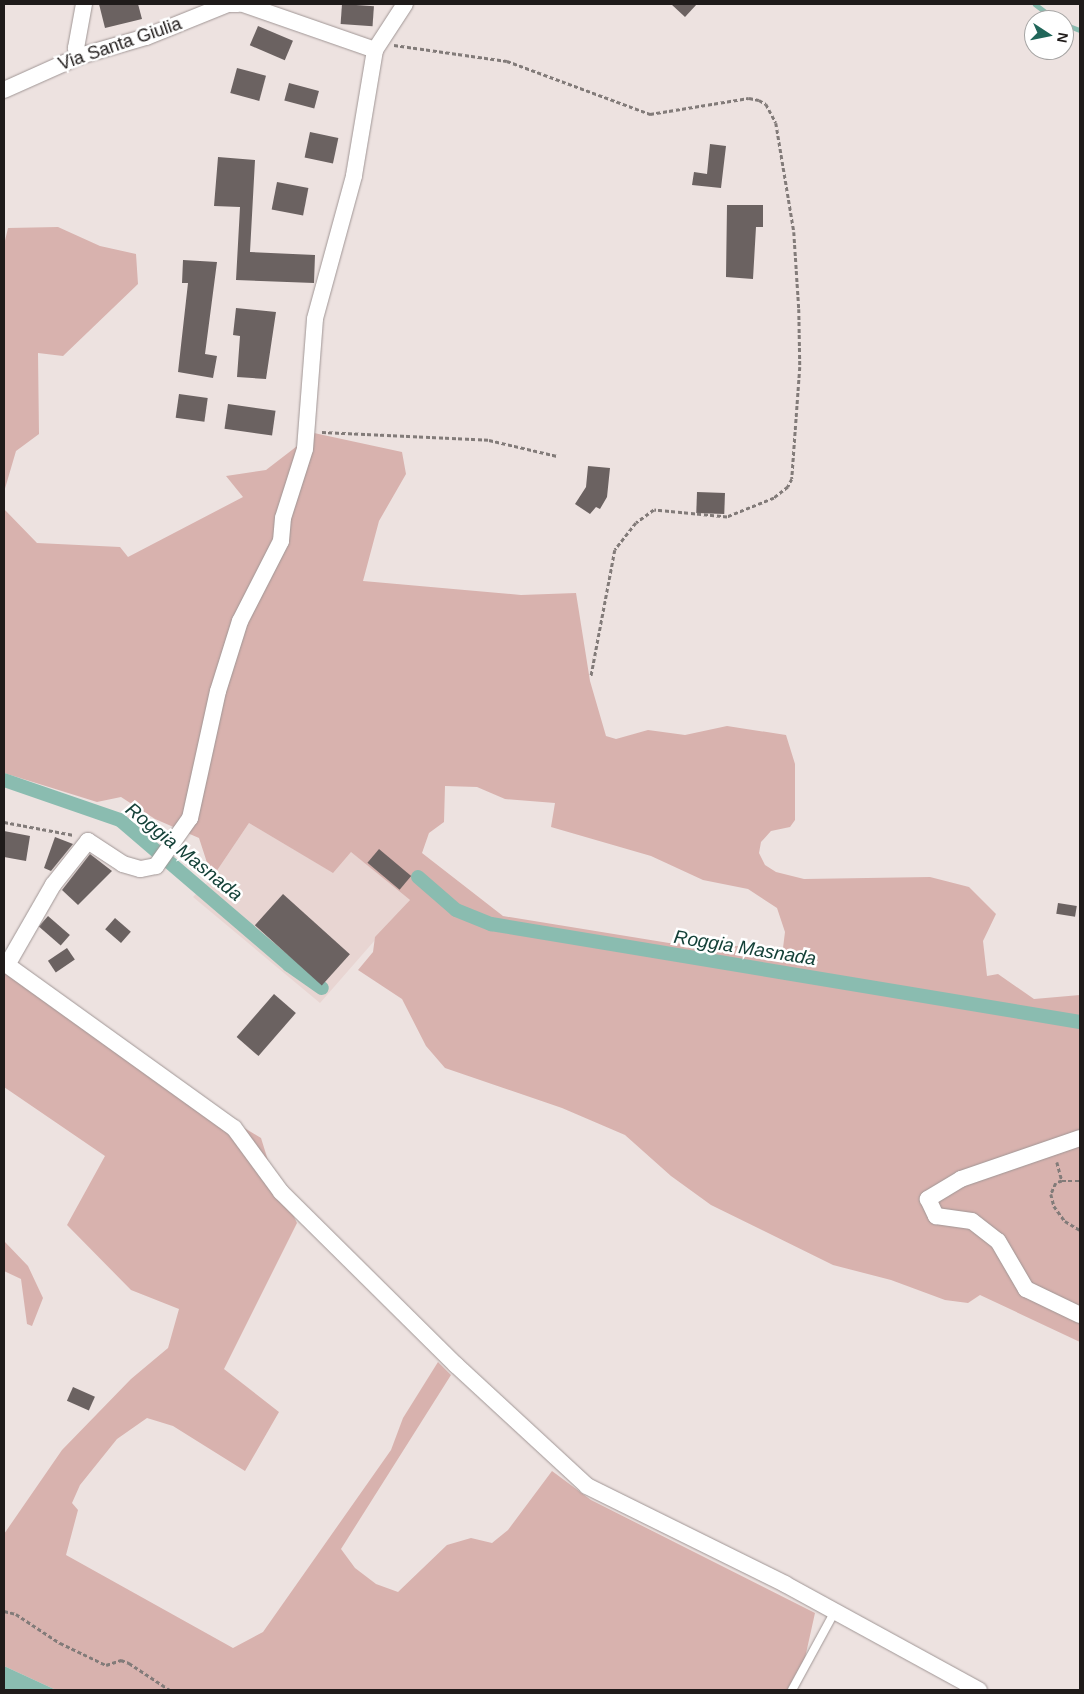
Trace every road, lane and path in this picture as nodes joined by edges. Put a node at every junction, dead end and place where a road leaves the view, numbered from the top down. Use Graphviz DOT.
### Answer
graph roads {
  1 [pos="84,4"];
  2 [pos="238,4"];
  3 [pos="243,4"];
  4 [pos="405,4"];
  5 [pos="378,45"];
  6 [pos="80,56"];
  7 [pos="4,90"];
  8 [pos="305,448"];
  9 [pos="557,456"];
  10 [pos="591,677"];
  11 [pos="4,822"];
  12 [pos="88,841"];
  13 [pos="1080,1138"];
  14 [pos="1062,1159"];
  15 [pos="1062,1181"];
  16 [pos="1080,1181"];
  17 [pos="1080,1230"];
  18 [pos="1080,1315"];
  19 [pos="834,1611"];
  20 [pos="4,1612"];
  21 [pos="170,1690"];
  22 [pos="184,1690"];
  23 [pos="189,1690"];
  24 [pos="792,1690"];
  25 [pos="979,1690"];
  1 -- 6 [label="street"];
  2 -- 6 [label="street, Via Santa Giulia"];
  3 -- 5 [label="street"];
  4 -- 5 [label="street"];
  5 -- 8 [label="street"];
  5 -- 10 [label="path"];
  6 -- 7 [label="street, Via Santa Giulia"];
  8 -- 9 [label="path"];
  8 -- 12 [label="street"];
  11 -- 12 [label="path"];
  12 -- 19 [label="street"];
  13 -- 18 [label="street"];
  14 -- 15 [label="path"];
  15 -- 16 [label="path"];
  15 -- 17 [label="path"];
  19 -- 24 [label="lane"];
  19 -- 25 [label="street"];
  20 -- 21 [label="path"];
  22 -- 23 [label="path"];
}
